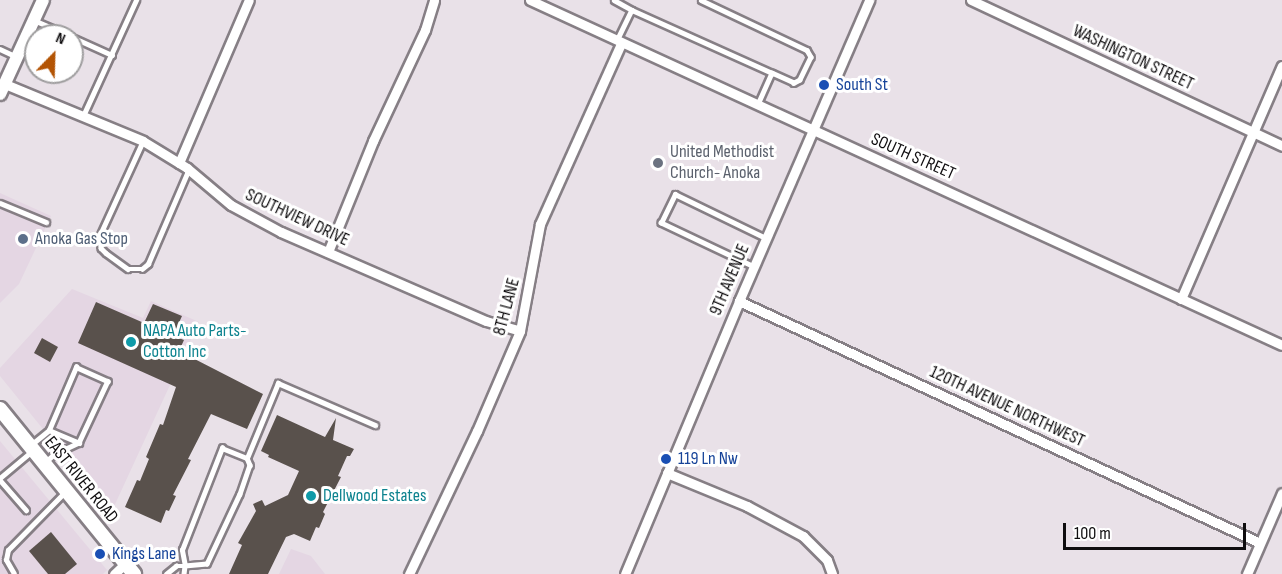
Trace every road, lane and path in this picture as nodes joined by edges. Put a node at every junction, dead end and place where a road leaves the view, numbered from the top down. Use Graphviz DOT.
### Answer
graph roads {
  1 [pos="43,0"];
  2 [pos="136,0"];
  3 [pos="249,0"];
  4 [pos="434,0"];
  5 [pos="530,0"];
  6 [pos="614,0"];
  7 [pos="701,0"];
  8 [pos="869,0"];
  9 [pos="970,0"];
  10 [pos="632,10"];
  11 [pos="34,20"];
  12 [pos="43,24"];
  13 [pos="84,42"];
  14 [pos="619,43"];
  15 [pos="0,49"];
  16 [pos="112,55"];
  17 [pos="17,57"];
  18 [pos="1282,66"];
  19 [pos="772,73"];
  20 [pos="2,89"];
  21 [pos="758,105"];
  22 [pos="83,116"];
  23 [pos="812,130"];
  24 [pos="1254,133"];
  25 [pos="143,142"];
  26 [pos="1282,146"];
  27 [pos="179,163"];
  28 [pos="189,169"];
  29 [pos="0,203"];
  30 [pos="46,222"];
  31 [pos="766,238"];
  32 [pos="328,252"];
  33 [pos="754,267"];
  34 [pos="1181,298"];
  35 [pos="739,301"];
  36 [pos="520,331"];
  37 [pos="1282,345"];
  38 [pos="0,409"];
  39 [pos="375,425"];
  40 [pos="49,430"];
  41 [pos="79,443"];
  42 [pos="32,448"];
  43 [pos="247,458"];
  44 [pos="45,463"];
  45 [pos="667,473"];
  46 [pos="0,479"];
  47 [pos="66,490"];
  48 [pos="1282,493"];
  49 [pos="26,510"];
  50 [pos="1260,543"];
  51 [pos="185,566"];
  52 [pos="130,569"];
  53 [pos="14,574"];
  54 [pos="114,574"];
  55 [pos="166,574"];
  56 [pos="184,574"];
  57 [pos="409,574"];
  58 [pos="626,574"];
  59 [pos="832,574"];
  60 [pos="1247,574"];
  1 -- 11 [label="street"];
  2 -- 16 [label="lane"];
  3 -- 27 [label="street"];
  4 -- 32 [label="street"];
  5 -- 14 [label="street, SOUTH STREET"];
  6 -- 10 [label="lane"];
  7 -- 19 [label="lane"];
  8 -- 23 [label="street, 9TH AVENUE"];
  9 -- 24 [label="street, WASHINGTON STREET"];
  10 -- 14 [label="lane"];
  10 -- 19 [label="lane"];
  11 -- 12 [label="lane"];
  11 -- 17 [label="street"];
  13 -- 16 [label="lane"];
  14 -- 21 [label="street, SOUTH STREET"];
  14 -- 36 [label="street, 8TH LANE"];
  15 -- 17 [label="lane"];
  16 -- 22 [label="lane"];
  17 -- 20 [label="street"];
  18 -- 24 [label="street"];
  19 -- 21 [label="lane"];
  20 -- 22 [label="street, SOUTHVIEW DRIVE"];
  21 -- 23 [label="street, SOUTH STREET"];
  22 -- 25 [label="street, SOUTHVIEW DRIVE"];
  23 -- 31 [label="street, 9TH AVENUE"];
  23 -- 34 [label="street, SOUTH STREET"];
  24 -- 26 [label="street, WASHINGTON STREET"];
  24 -- 34 [label="street"];
  25 -- 27 [label="street, SOUTHVIEW DRIVE"];
  25 -- 28 [label="lane"];
  27 -- 28 [label="street, SOUTHVIEW DRIVE"];
  28 -- 32 [label="street, SOUTHVIEW DRIVE"];
  29 -- 30 [label="lane"];
  31 -- 33 [label="street, 9TH AVENUE"];
  31 -- 33 [label="lane"];
  32 -- 36 [label="street, SOUTHVIEW DRIVE"];
  33 -- 35 [label="street, 9TH AVENUE"];
  34 -- 37 [label="street, SOUTH STREET"];
  35 -- 45 [label="street, 9TH AVENUE"];
  35 -- 50 [label="street, 120TH AVENUE NORTHWEST"];
  36 -- 57 [label="street, 8TH LANE"];
  38 -- 42 [label="main road, EAST RIVER ROAD"];
  39 -- 43 [label="lane"];
  40 -- 41 [label="lane"];
  40 -- 41 [label="lane"];
  40 -- 42 [label="lane"];
  41 -- 44 [label="lane"];
  42 -- 44 [label="main road, EAST RIVER ROAD"];
  42 -- 46 [label="lane"];
  43 -- 51 [label="lane"];
  43 -- 51 [label="lane"];
  44 -- 47 [label="main road, EAST RIVER ROAD"];
  45 -- 58 [label="street, 9TH AVENUE"];
  45 -- 59 [label="street"];
  46 -- 49 [label="lane"];
  47 -- 52 [label="main road, EAST RIVER ROAD"];
  47 -- 53 [label="lane"];
  48 -- 50 [label="street"];
  50 -- 60 [label="street"];
  51 -- 55 [label="lane"];
  51 -- 56 [label="lane"];
  52 -- 54 [label="street"];
}
